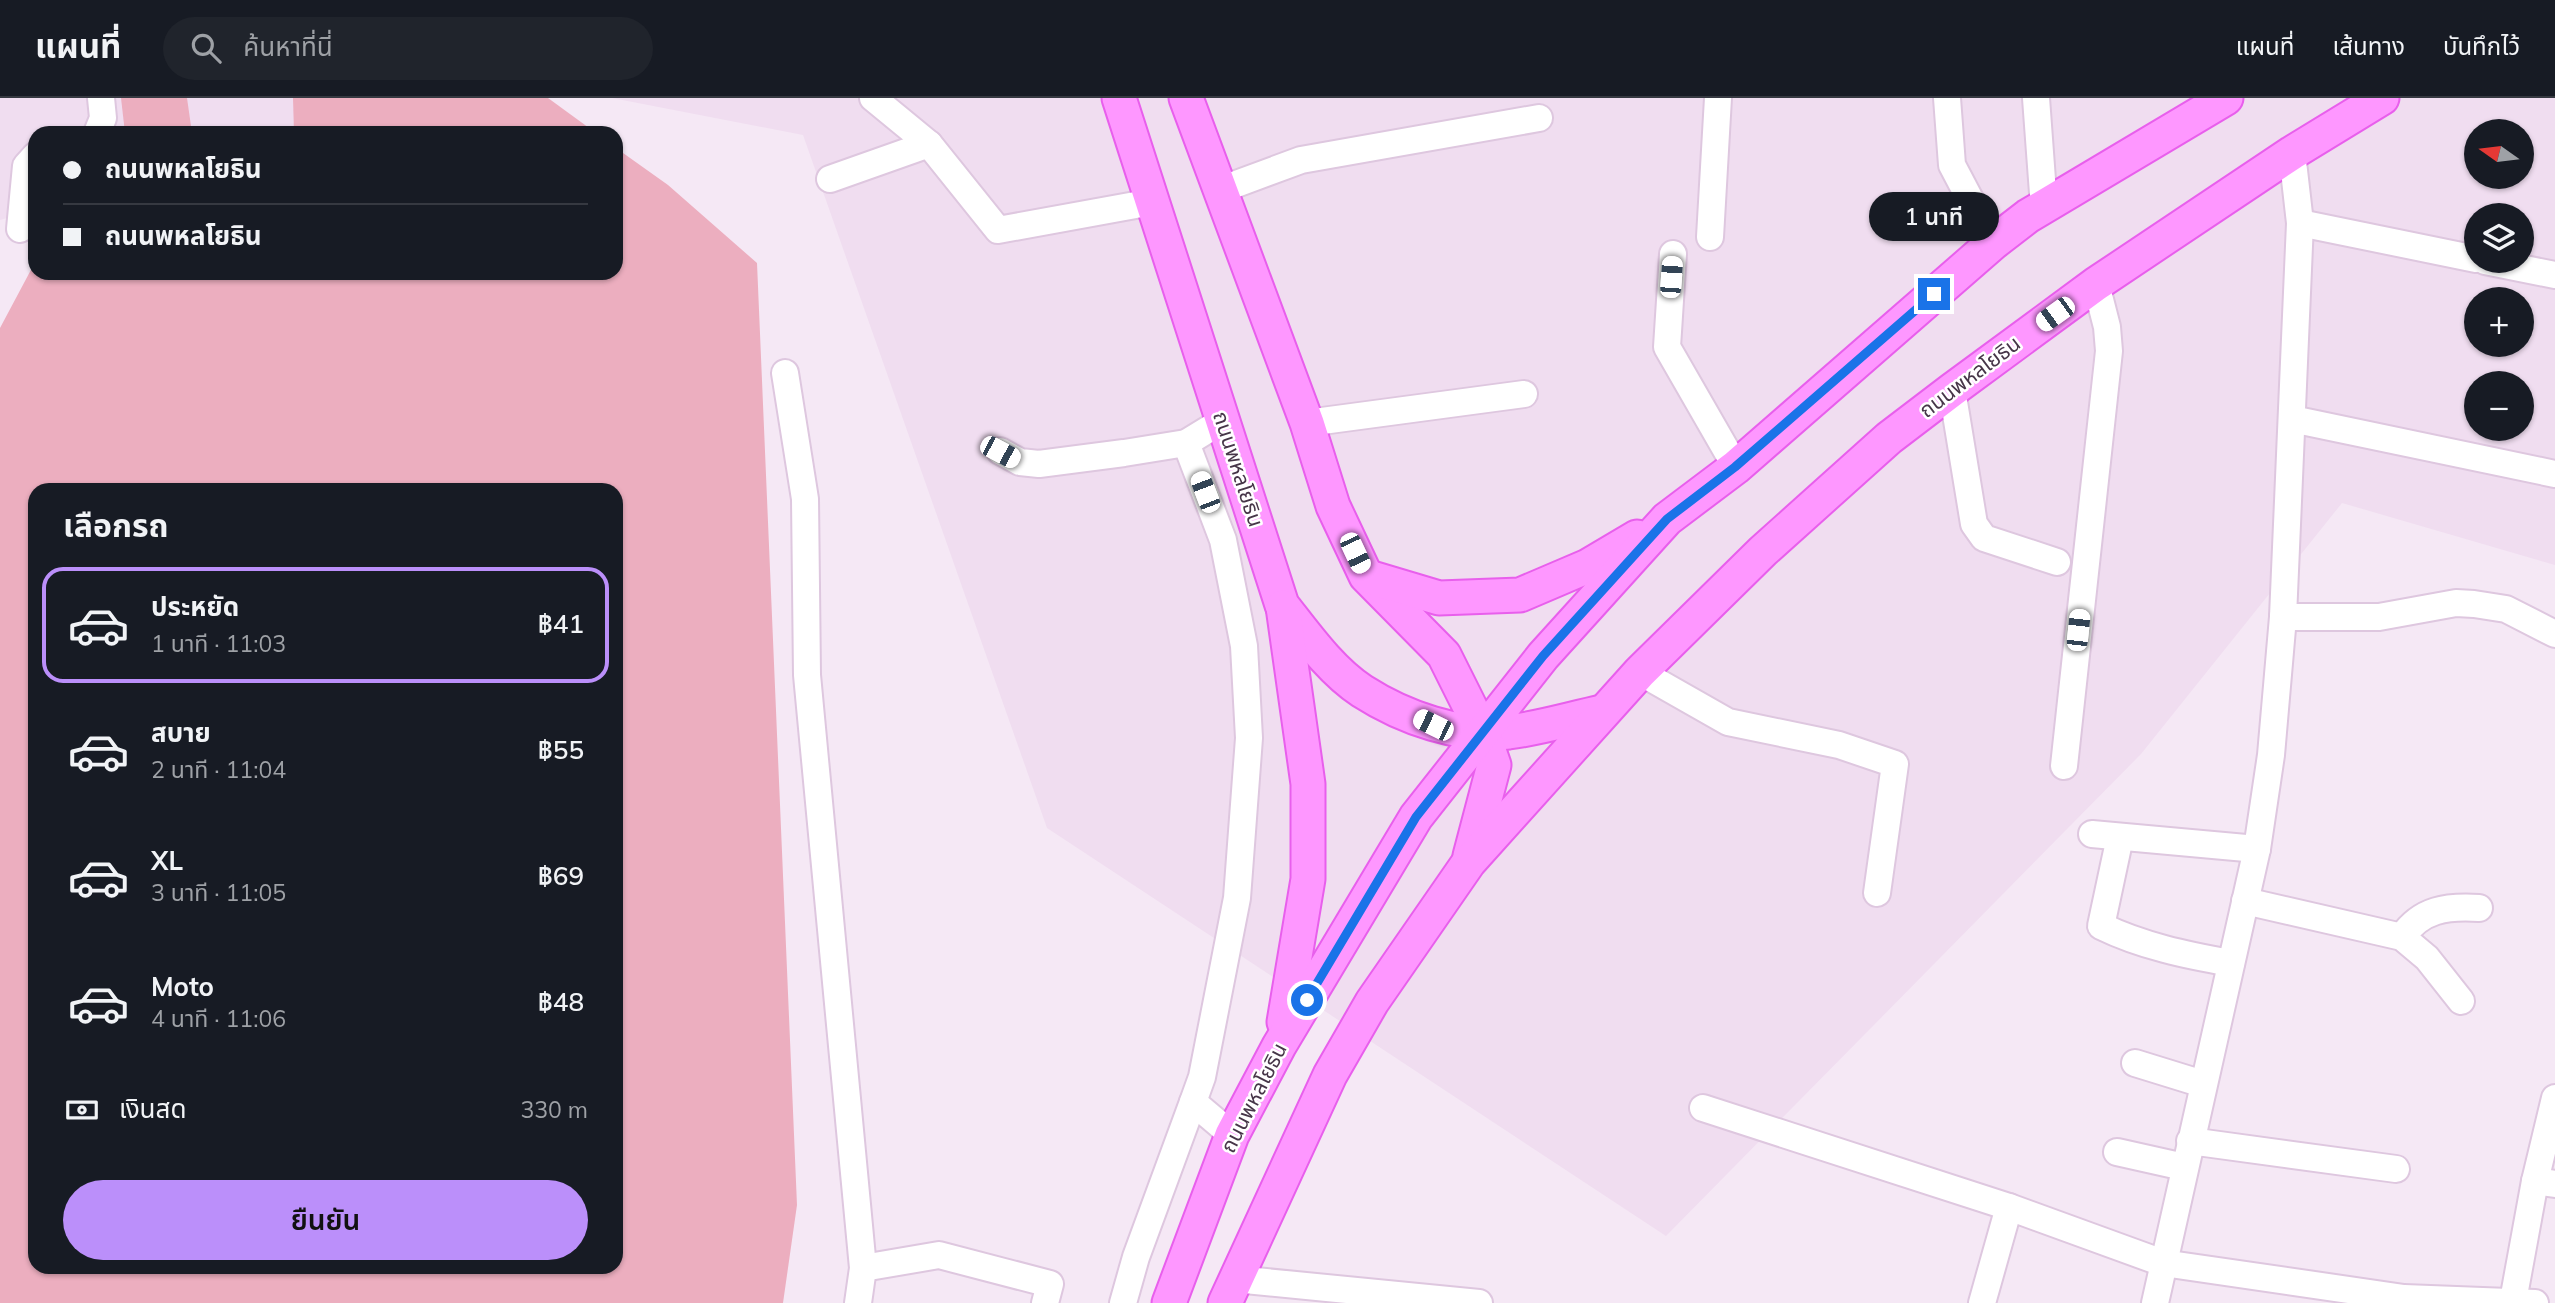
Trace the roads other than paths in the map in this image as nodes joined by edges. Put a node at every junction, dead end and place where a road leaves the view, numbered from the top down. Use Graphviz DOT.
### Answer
graph roads {
  1 [pos="101,98"];
  2 [pos="873,98"];
  3 [pos="1119,98"];
  4 [pos="1186,98"];
  5 [pos="1718,98"];
  6 [pos="1947,98"];
  7 [pos="2036,98"];
  8 [pos="2226,98"];
  9 [pos="2382,98"];
  10 [pos="1539,118"];
  11 [pos="100,126"];
  12 [pos="929,144"];
  13 [pos="2292,153"];
  14 [pos="28,164"];
  15 [pos="830,179"];
  16 [pos="1220,190"];
  17 [pos="1152,202"];
  18 [pos="2044,207"];
  19 [pos="2300,223"];
  20 [pos="20,229"];
  21 [pos="1710,237"];
  22 [pos="1993,243"];
  23 [pos="1673,254"];
  24 [pos="2464,257"];
  25 [pos="2534,271"];
  26 [pos="2555,275"];
  27 [pos="2096,284"];
  28 [pos="785,373"];
  29 [pos="1952,390"];
  30 [pos="1524,394"];
  31 [pos="2292,419"];
  32 [pos="1222,421"];
  33 [pos="1307,422"];
  34 [pos="1186,443"];
  35 [pos="1000,452"];
  36 [pos="1735,467"];
  37 [pos="2555,474"];
  38 [pos="1667,519"];
  39 [pos="2057,562"];
  40 [pos="1366,576"];
  41 [pos="1282,605"];
  42 [pos="2283,617"];
  43 [pos="2555,634"];
  44 [pos="1640,671"];
  45 [pos="1603,712"];
  46 [pos="1483,733"];
  47 [pos="2064,766"];
  48 [pos="2092,834"];
  49 [pos="2120,836"];
  50 [pos="2257,849"];
  51 [pos="1469,862"];
  52 [pos="1877,893"];
  53 [pos="2245,901"];
  54 [pos="2479,908"];
  55 [pos="2402,937"];
  56 [pos="2231,963"];
  57 [pos="2461,1001"];
  58 [pos="1279,1046"];
  59 [pos="2135,1063"];
  60 [pos="2203,1084"];
  61 [pos="2555,1098"];
  62 [pos="1194,1102"];
  63 [pos="1703,1108"];
  64 [pos="1233,1135"];
  65 [pos="2116,1152"];
  66 [pos="2187,1154"];
  67 [pos="2396,1169"];
  68 [pos="2545,1182"];
  69 [pos="2009,1207"];
  70 [pos="2163,1262"];
  71 [pos="863,1268"];
  72 [pos="1230,1291"];
  73 [pos="2297,1293"];
  74 [pos="2404,1300"];
  75 [pos="2521,1302"];
  76 [pos="858,1303"];
  77 [pos="1045,1303"];
  78 [pos="1123,1303"];
  79 [pos="1169,1303"];
  80 [pos="1479,1303"];
  81 [pos="1982,1303"];
  82 [pos="2155,1303"];
  1 -- 11 [label="street"];
  2 -- 12 [label="street"];
  3 -- 17 [label="main road, ถนนพหลโยธิน"];
  4 -- 16 [label="main road, ถนนพหลโยธิน"];
  5 -- 21 [label="street"];
  6 -- 22 [label="street"];
  7 -- 18 [label="street"];
  8 -- 18 [label="main road, ถนนพหลโยธิน"];
  9 -- 13 [label="main road, ถนนพหลโยธิน"];
  10 -- 16 [label="street"];
  12 -- 15 [label="street"];
  12 -- 17 [label="street"];
  13 -- 19 [label="street"];
  13 -- 27 [label="main road, ถนนพหลโยธิน"];
  14 -- 20 [label="street"];
  16 -- 33 [label="main road, ถนนพหลโยธิน"];
  17 -- 32 [label="main road, ถนนพหลโยธิน"];
  18 -- 22 [label="main road, ถนนพหลโยธิน"];
  19 -- 24 [label="street"];
  19 -- 31 [label="street"];
  22 -- 36 [label="main road, ถนนพหลโยธิน"];
  23 -- 36 [label="street"];
  25 -- 26 [label="street"];
  27 -- 29 [label="main road, ถนนพหลโยธิน"];
  27 -- 47 [label="street"];
  28 -- 71 [label="street"];
  29 -- 39 [label="street"];
  29 -- 44 [label="main road, ถนนพหลโยธิน"];
  30 -- 33 [label="street"];
  31 -- 37 [label="street"];
  31 -- 42 [label="street"];
  32 -- 34 [label="street"];
  32 -- 41 [label="main road, ถนนพหลโยธิน"];
  33 -- 40 [label="main road, ถนนพหลโยธิน"];
  34 -- 35 [label="street"];
  34 -- 62 [label="street"];
  36 -- 38 [label="main road, ถนนพหลโยธิน"];
  38 -- 40 [label="main road"];
  38 -- 46 [label="main road, ถนนพหลโยธิน"];
  40 -- 46 [label="main road, ถนนพหลโยธิน"];
  41 -- 46 [label="main road, ถนนพหลโยธิน"];
  41 -- 58 [label="main road"];
  42 -- 43 [label="street"];
  42 -- 50 [label="street"];
  44 -- 45 [label="main road, ถนนพหลโยธิน"];
  44 -- 52 [label="street"];
  45 -- 46 [label="main road, ถนนพหลโยธิน"];
  45 -- 51 [label="main road, ถนนพหลโยธิน"];
  46 -- 51 [label="main road, ถนนพหลโยธิน"];
  46 -- 58 [label="main road, ถนนพหลโยธิน"];
  48 -- 49 [label="street"];
  49 -- 50 [label="street"];
  49 -- 56 [label="street"];
  50 -- 53 [label="street"];
  51 -- 72 [label="main road, ถนนพหลโยธิน"];
  53 -- 55 [label="street"];
  53 -- 56 [label="street"];
  54 -- 55 [label="street"];
  55 -- 57 [label="street"];
  56 -- 60 [label="street"];
  58 -- 64 [label="main road, ถนนพหลโยธิน"];
  59 -- 60 [label="street"];
  60 -- 66 [label="street"];
  61 -- 68 [label="street"];
  62 -- 64 [label="street"];
  62 -- 78 [label="street"];
  63 -- 69 [label="street"];
  64 -- 79 [label="main road, ถนนพหลโยธิน"];
  65 -- 66 [label="street"];
  66 -- 67 [label="street"];
  66 -- 70 [label="street"];
  68 -- 75 [label="street"];
  69 -- 70 [label="street"];
  69 -- 81 [label="street"];
  70 -- 73 [label="street"];
  70 -- 82 [label="street"];
  71 -- 76 [label="street"];
  71 -- 77 [label="street"];
  72 -- 80 [label="street"];
  73 -- 74 [label="street"];
  74 -- 75 [label="street"];
}
